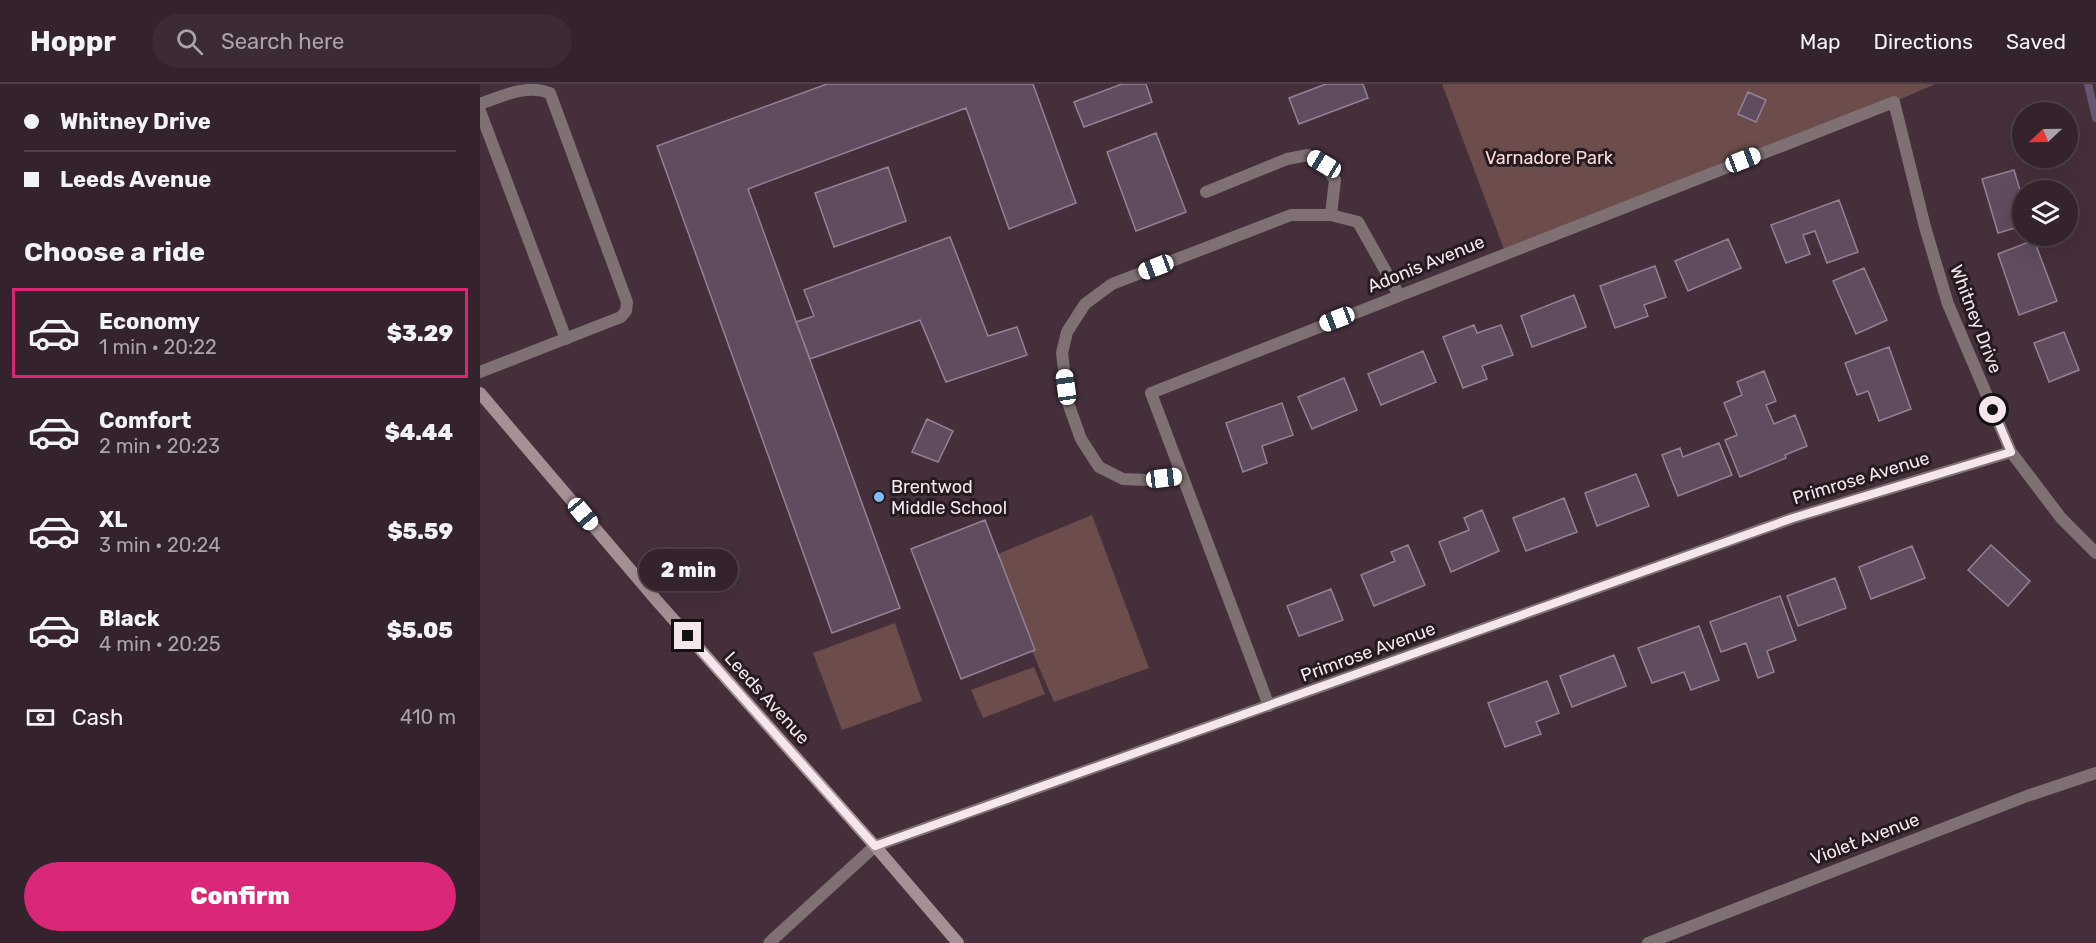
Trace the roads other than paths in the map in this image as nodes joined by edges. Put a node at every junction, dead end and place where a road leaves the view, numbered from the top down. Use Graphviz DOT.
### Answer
graph roads {
  1 [pos="1894,102"];
  2 [pos="480,105"];
  3 [pos="480,111"];
  4 [pos="1206,192"];
  5 [pos="1331,215"];
  6 [pos="1399,294"];
  7 [pos="567,339"];
  8 [pos="480,372"];
  9 [pos="480,393"];
  10 [pos="2011,452"];
  11 [pos="1182,476"];
  12 [pos="2096,553"];
  13 [pos="1269,706"];
  14 [pos="2096,773"];
  15 [pos="875,846"];
  16 [pos="769,943"];
  17 [pos="958,943"];
  18 [pos="1648,943"];
  1 -- 6 [label="street, Adonis Avenue"];
  1 -- 10 [label="street, Whitney Drive"];
  2 -- 7 [label="street"];
  3 -- 7 [label="street"];
  4 -- 5 [label="street"];
  5 -- 6 [label="street"];
  5 -- 11 [label="street"];
  6 -- 11 [label="street, Adonis Avenue"];
  7 -- 8 [label="street"];
  9 -- 15 [label="street, Leeds Avenue"];
  10 -- 12 [label="street, Whitney Drive"];
  10 -- 13 [label="street, Primrose Avenue"];
  11 -- 13 [label="street, Adonis Avenue"];
  13 -- 15 [label="street, Primrose Avenue"];
  14 -- 18 [label="street, Violet Avenue"];
  15 -- 16 [label="street, Primrose Avenue"];
  15 -- 17 [label="street, Leeds Avenue"];
}
